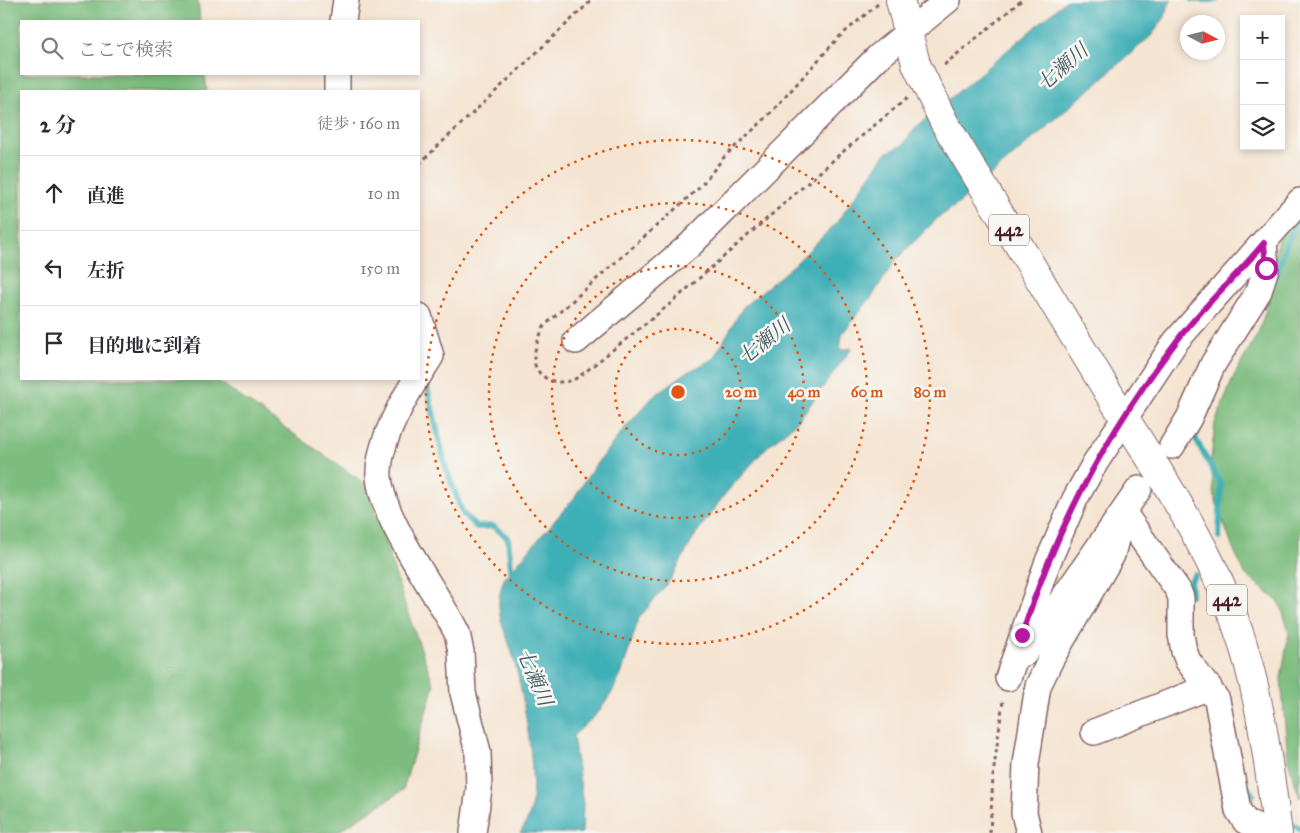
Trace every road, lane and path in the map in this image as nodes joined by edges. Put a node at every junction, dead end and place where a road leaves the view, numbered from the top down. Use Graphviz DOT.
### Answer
graph roads {
  1 [pos="346,0"];
  2 [pos="592,0"];
  3 [pos="884,0"];
  4 [pos="900,0"];
  5 [pos="948,0"];
  6 [pos="1022,0"];
  7 [pos="343,20"];
  8 [pos="906,32"];
  9 [pos="929,66"];
  10 [pos="337,75"];
  11 [pos="337,90"];
  12 [pos="913,93"];
  13 [pos="420,163"];
  14 [pos="1300,201"];
  15 [pos="1264,243"];
  16 [pos="420,319"];
  17 [pos="576,341"];
  18 [pos="420,374"];
  19 [pos="415,380"];
  20 [pos="1124,418"];
  21 [pos="1172,446"];
  22 [pos="1139,489"];
  23 [pos="1123,512"];
  24 [pos="1008,678"];
  25 [pos="1209,687"];
  26 [pos="1094,732"];
  27 [pos="473,833"];
  28 [pos="990,833"];
  29 [pos="1029,833"];
  30 [pos="1272,833"];
  31 [pos="1278,833"];
  1 -- 7 [label="street"];
  2 -- 13 [label="path"];
  3 -- 12 [label="path"];
  4 -- 8 [label="highway, 442"];
  5 -- 8 [label="street"];
  6 -- 9 [label="path"];
  8 -- 9 [label="highway, 442"];
  8 -- 17 [label="street"];
  9 -- 20 [label="highway, 442, bridge"];
  10 -- 11 [label="street"];
  14 -- 15 [label="street"];
  15 -- 20 [label="street"];
  15 -- 21 [label="street"];
  16 -- 18 [label="street"];
  19 -- 27 [label="street"];
  20 -- 24 [label="street"];
  20 -- 31 [label="highway, 442"];
  22 -- 23 [label="street"];
  23 -- 24 [label="street"];
  23 -- 25 [label="street"];
  23 -- 29 [label="street"];
  24 -- 28 [label="path"];
  25 -- 26 [label="street"];
  25 -- 30 [label="street"];
}
